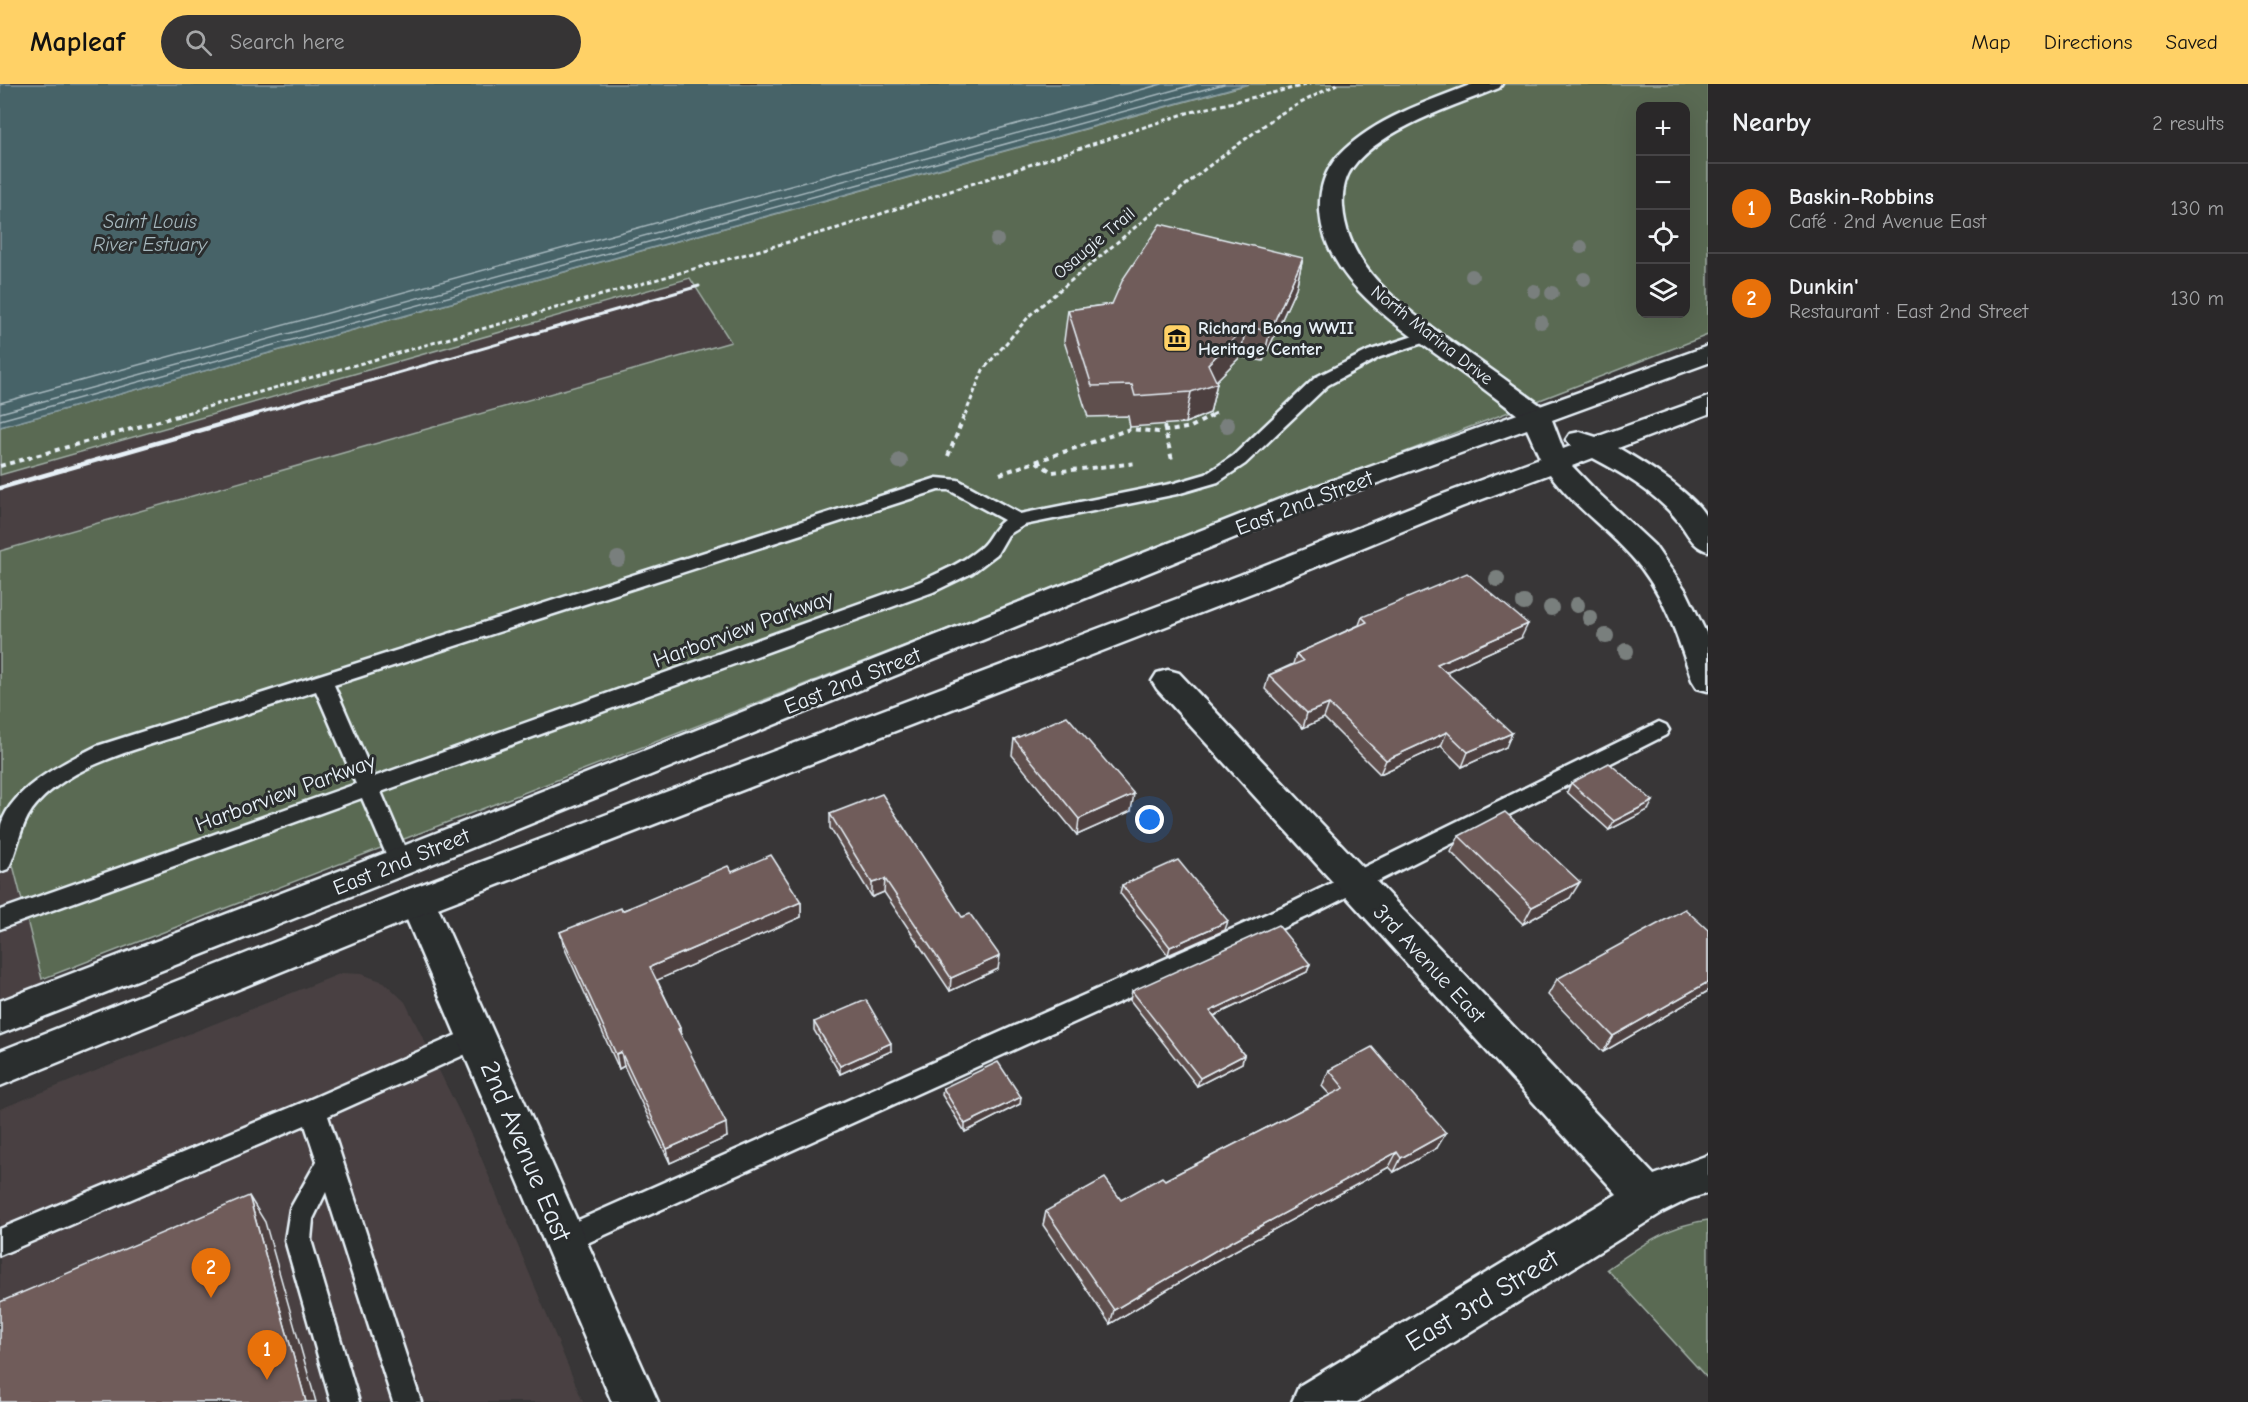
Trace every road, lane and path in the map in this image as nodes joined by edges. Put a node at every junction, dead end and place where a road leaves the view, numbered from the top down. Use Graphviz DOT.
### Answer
graph roads {
  1 [pos="1310,84"];
  2 [pos="1337,84"];
  3 [pos="1492,84"];
  4 [pos="1429,336"];
  5 [pos="1708,354"];
  6 [pos="1708,405"];
  7 [pos="1218,412"];
  8 [pos="1537,416"];
  9 [pos="1594,447"];
  10 [pos="1172,459"];
  11 [pos="1161,460"];
  12 [pos="1036,461"];
  13 [pos="1139,463"];
  14 [pos="1557,463"];
  15 [pos="0,466"];
  16 [pos="937,484"];
  17 [pos="960,488"];
  18 [pos="1018,520"];
  19 [pos="1708,541"];
  20 [pos="1708,680"];
  21 [pos="1168,681"];
  22 [pos="323,683"];
  23 [pos="1659,730"];
  24 [pos="368,788"];
  25 [pos="400,862"];
  26 [pos="0,863"];
  27 [pos="1356,883"];
  28 [pos="417,901"];
  29 [pos="0,920"];
  30 [pos="0,1018"];
  31 [pos="477,1037"];
  32 [pos="0,1069"];
  33 [pos="313,1110"];
  34 [pos="330,1163"];
  35 [pos="1708,1174"];
  36 [pos="1648,1198"];
  37 [pos="564,1240"];
  38 [pos="0,1242"];
  39 [pos="345,1402"];
  40 [pos="407,1402"];
  41 [pos="635,1402"];
  42 [pos="1315,1402"];
  1 -- 15 [label="path"];
  2 -- 16 [label="path, Osaugie Trail"];
  3 -- 4 [label="main road, North Marina Drive"];
  4 -- 8 [label="main road, North Marina Drive"];
  4 -- 18 [label="lane"];
  5 -- 8 [label="main road, East 2nd Street"];
  6 -- 9 [label="main road, East 2nd Street"];
  7 -- 12 [label="path"];
  8 -- 9 [label="main road, North Marina Drive"];
  8 -- 14 [label="main road"];
  8 -- 25 [label="main road, East 2nd Street"];
  9 -- 14 [label="main road, East 2nd Street"];
  9 -- 19 [label="main road, North Marina Drive"];
  10 -- 11 [label="path"];
  12 -- 13 [label="path"];
  12 -- 17 [label="path"];
  14 -- 20 [label="main road"];
  14 -- 28 [label="main road, East 2nd Street"];
  16 -- 17 [label="lane"];
  16 -- 22 [label="lane"];
  17 -- 18 [label="lane"];
  18 -- 24 [label="lane, Harborview Parkway"];
  21 -- 27 [label="main road, 3rd Avenue East"];
  22 -- 24 [label="lane"];
  22 -- 26 [label="lane"];
  23 -- 27 [label="lane"];
  24 -- 25 [label="lane"];
  24 -- 29 [label="lane, Harborview Parkway"];
  25 -- 28 [label="main road, 2nd Avenue East"];
  25 -- 30 [label="main road, East 2nd Street"];
  27 -- 36 [label="main road, 3rd Avenue East"];
  27 -- 37 [label="lane"];
  28 -- 31 [label="main road, 2nd Avenue East"];
  28 -- 32 [label="main road, East 2nd Street"];
  31 -- 33 [label="lane"];
  31 -- 37 [label="main road, 2nd Avenue East"];
  33 -- 34 [label="lane"];
  33 -- 38 [label="lane"];
  34 -- 39 [label="lane"];
  34 -- 40 [label="lane"];
  35 -- 36 [label="main road"];
  36 -- 42 [label="main road, East 3rd Street"];
  37 -- 41 [label="main road, 2nd Avenue East"];
}
